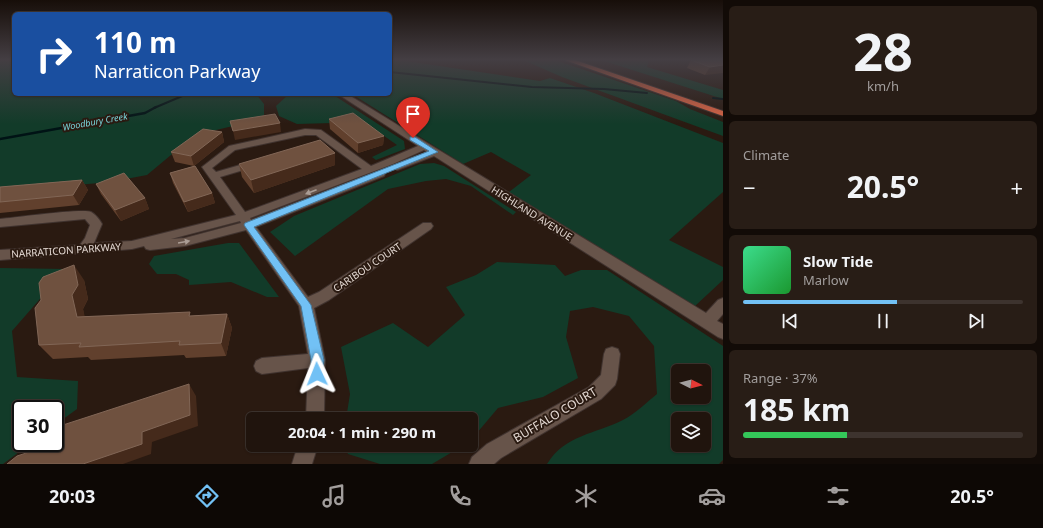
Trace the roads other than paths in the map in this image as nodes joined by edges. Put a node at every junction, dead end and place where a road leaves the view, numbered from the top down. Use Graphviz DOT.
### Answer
graph roads {
  1 [pos="627,81"];
  2 [pos="643,81"];
  3 [pos="345,96"];
  4 [pos="723,108"];
  5 [pos="723,114"];
  6 [pos="425,146"];
  7 [pos="435,152"];
  8 [pos="260,162"];
  9 [pos="369,169"];
  10 [pos="214,176"];
  11 [pos="246,221"];
  12 [pos="0,223"];
  13 [pos="426,226"];
  14 [pos="84,248"];
  15 [pos="0,255"];
  16 [pos="723,304"];
  17 [pos="306,305"];
  18 [pos="708,322"];
  19 [pos="723,332"];
  20 [pos="612,354"];
  21 [pos="317,360"];
  22 [pos="262,366"];
  23 [pos="315,412"];
  24 [pos="306,452"];
  25 [pos="302,464"];
  26 [pos="479,464"];
  1 -- 5 [label="highway"];
  2 -- 4 [label="highway"];
  3 -- 6 [label="street, HIGHLAND AVENUE"];
  6 -- 7 [label="street, HIGHLAND AVENUE"];
  6 -- 9 [label="street, NARRATICON PARKWAY"];
  7 -- 11 [label="street, NARRATICON PARKWAY"];
  7 -- 18 [label="street, HIGHLAND AVENUE"];
  8 -- 10 [label="street"];
  9 -- 10 [label="street"];
  9 -- 11 [label="street, NARRATICON PARKWAY, one-way"];
  10 -- 11 [label="street"];
  11 -- 14 [label="street, NARRATICON PARKWAY"];
  11 -- 17 [label="street"];
  12 -- 14 [label="street"];
  13 -- 17 [label="street, CARIBOU COURT"];
  14 -- 15 [label="street, NARRATICON PARKWAY"];
  16 -- 18 [label="street"];
  17 -- 21 [label="street"];
  18 -- 19 [label="street, HIGHLAND AVENUE"];
  20 -- 26 [label="street, BUFFALO COURT"];
  21 -- 22 [label="street"];
  21 -- 23 [label="street"];
  24 -- 25 [label="street"];
}
